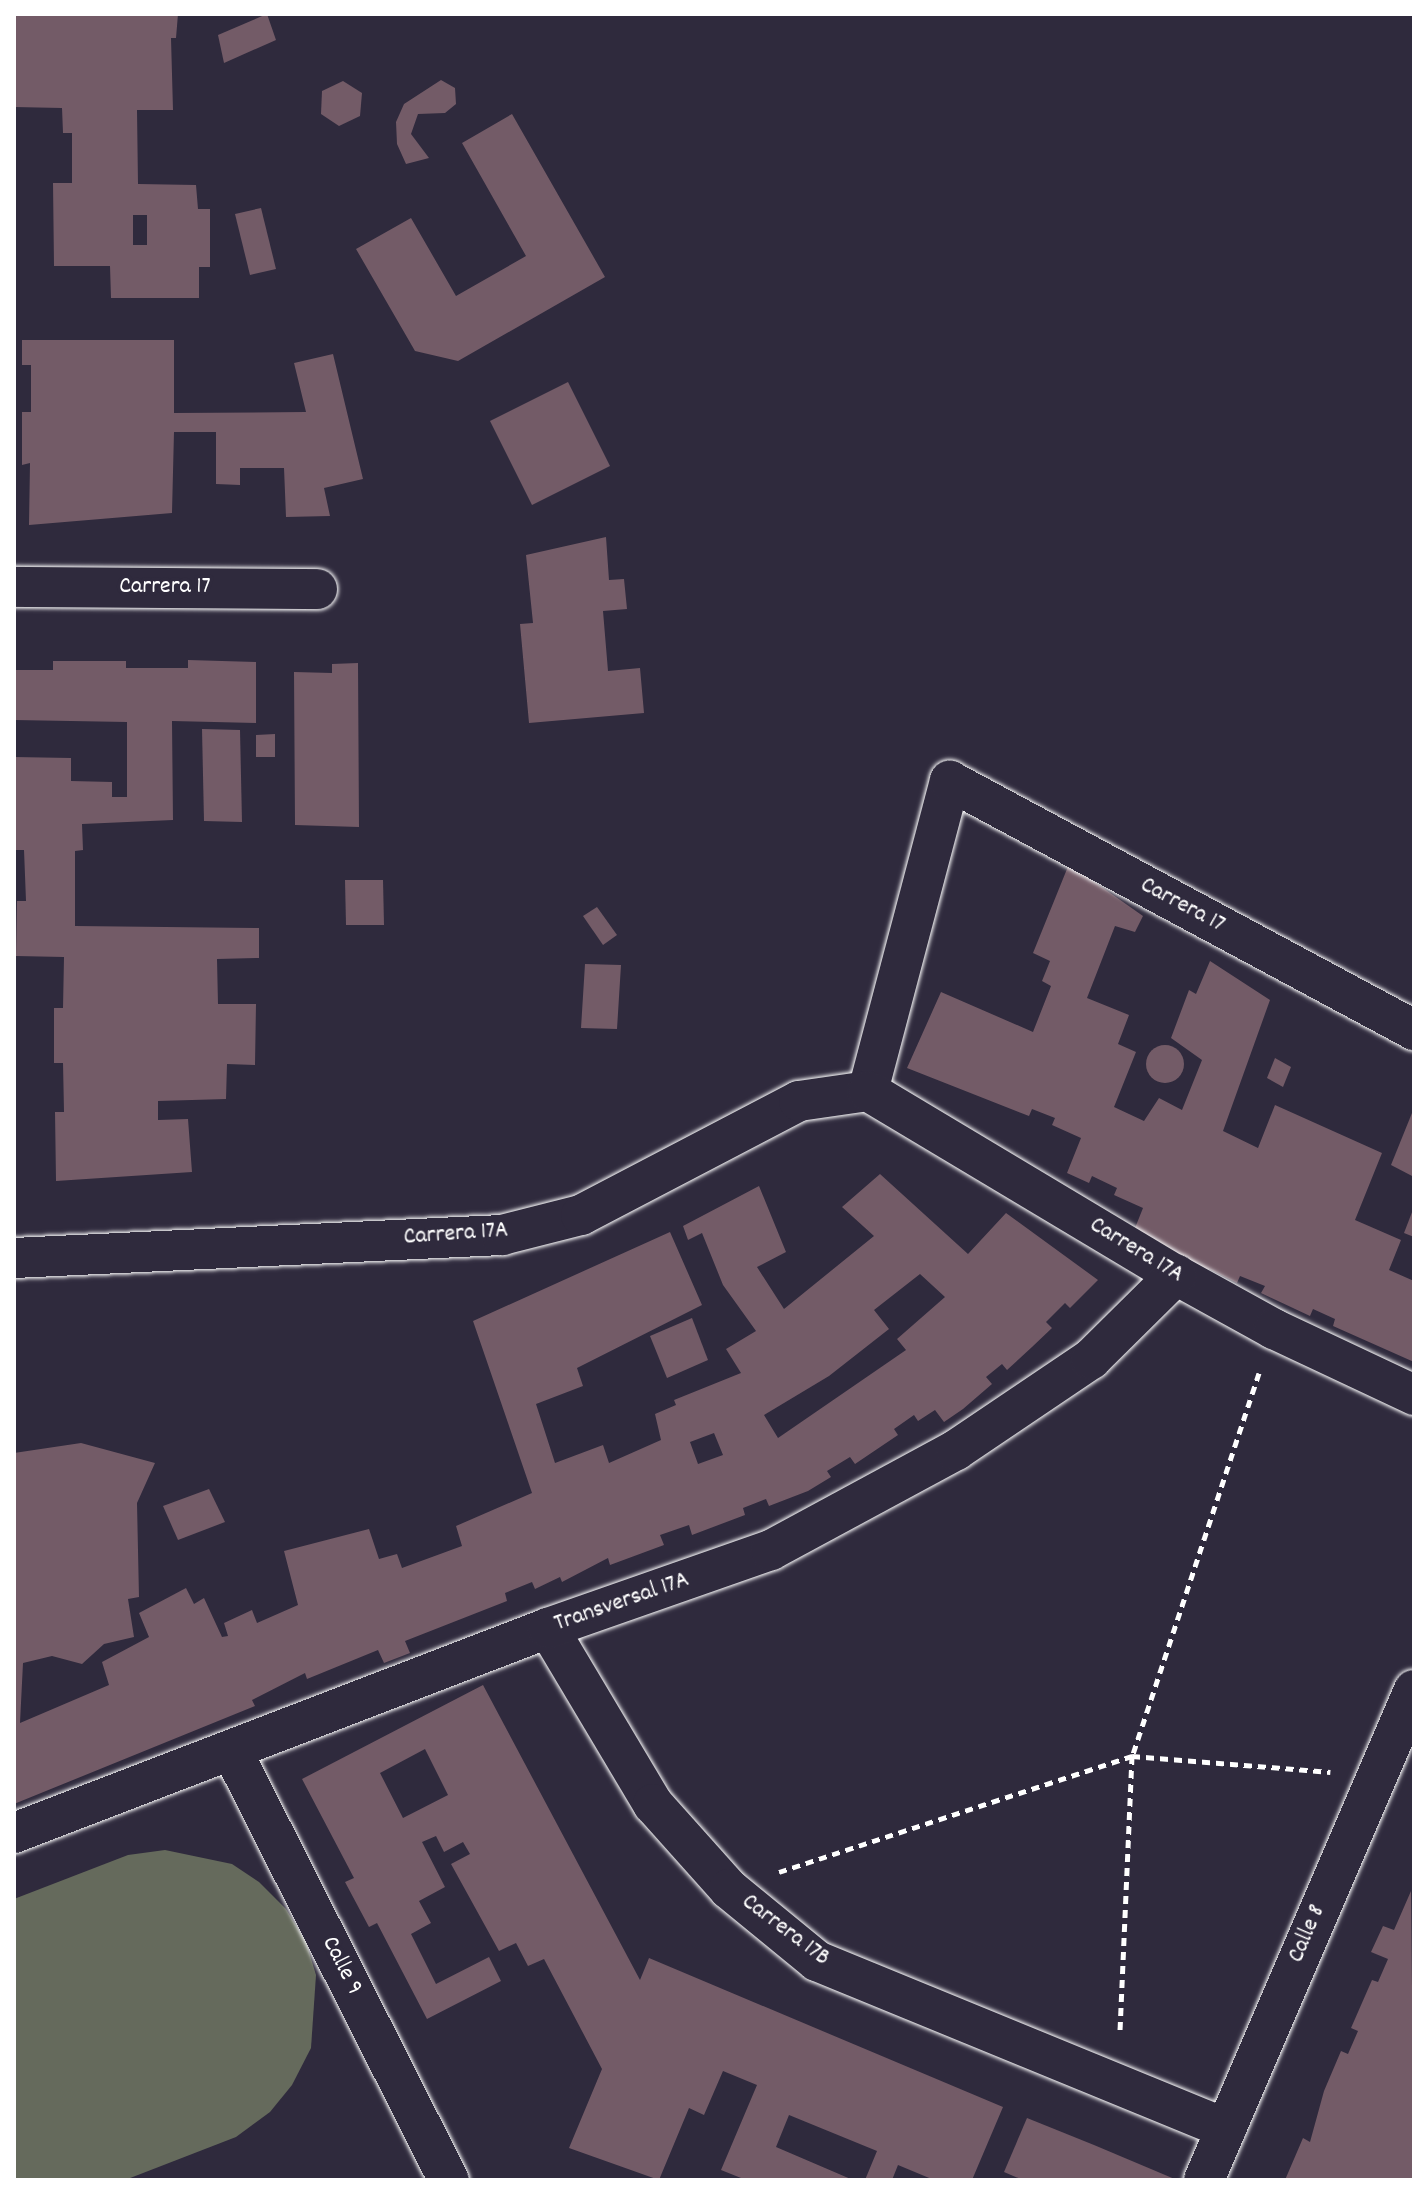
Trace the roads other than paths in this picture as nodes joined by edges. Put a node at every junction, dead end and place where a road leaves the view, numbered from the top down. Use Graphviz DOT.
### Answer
graph roads {
  1 [pos="14,587"];
  2 [pos="317,589"];
  3 [pos="1414,1030"];
  4 [pos="868,1091"];
  5 [pos="14,1258"];
  6 [pos="1176,1275"];
  7 [pos="1414,1395"];
  8 [pos="548,1628"];
  9 [pos="1414,1690"];
  10 [pos="233,1753"];
  11 [pos="14,1833"];
  12 [pos="1226,2129"];
  13 [pos="449,2180"];
  14 [pos="1204,2180"];
  1 -- 2 [label="street, Carrera 17"];
  3 -- 4 [label="street, Carrera 17"];
  4 -- 5 [label="street, Carrera 17A"];
  4 -- 6 [label="street, Carrera 17A"];
  6 -- 7 [label="street, Carrera 17A"];
  6 -- 8 [label="street, Transversal 17A"];
  8 -- 10 [label="street, Transversal 17A"];
  8 -- 12 [label="street, Carrera 17B"];
  9 -- 12 [label="street, Calle 8"];
  10 -- 11 [label="street, Transversal 17A"];
  10 -- 13 [label="street, Calle 9"];
  12 -- 14 [label="street, Calle 8"];
}
